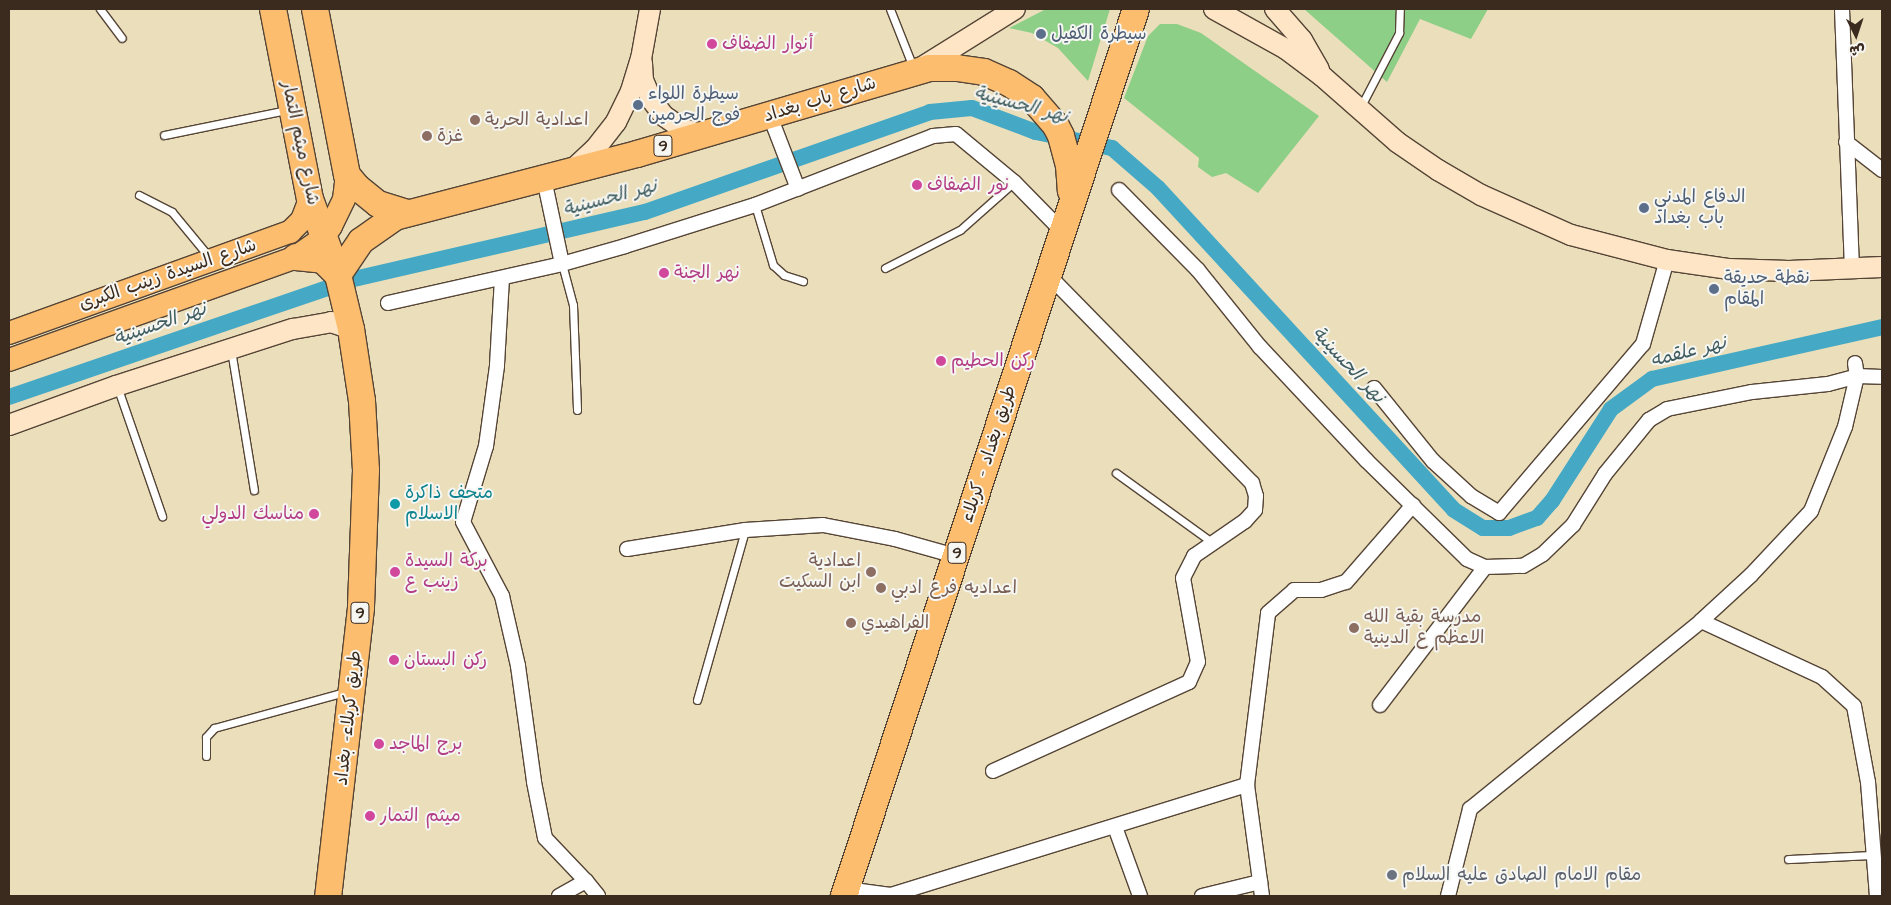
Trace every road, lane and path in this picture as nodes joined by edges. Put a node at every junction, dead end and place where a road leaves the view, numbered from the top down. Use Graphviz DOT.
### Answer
graph roads {
  1 [pos="100,9"];
  2 [pos="273,9"];
  3 [pos="314,9"];
  4 [pos="650,9"];
  5 [pos="890,9"];
  6 [pos="1015,9"];
  7 [pos="1136,9"];
  8 [pos="1214,9"];
  9 [pos="1275,9"];
  10 [pos="1400,9"];
  11 [pos="1842,9"];
  12 [pos="122,38"];
  13 [pos="641,59"];
  14 [pos="915,71"];
  15 [pos="1322,76"];
  16 [pos="292,109"];
  17 [pos="1359,110"];
  18 [pos="770,116"];
  19 [pos="164,135"];
  20 [pos="702,135"];
  21 [pos="1846,142"];
  22 [pos="1882,170"];
  23 [pos="570,172"];
  24 [pos="347,175"];
  25 [pos="1014,182"];
  26 [pos="798,188"];
  27 [pos="547,190"];
  28 [pos="1119,190"];
  29 [pos="139,195"];
  30 [pos="310,199"];
  31 [pos="1069,205"];
  32 [pos="755,206"];
  33 [pos="408,213"];
  34 [pos="323,238"];
  35 [pos="291,245"];
  36 [pos="212,260"];
  37 [pos="1667,260"];
  38 [pos="562,264"];
  39 [pos="1882,267"];
  40 [pos="885,268"];
  41 [pos="1852,269"];
  42 [pos="338,275"];
  43 [pos="1048,275"];
  44 [pos="502,278"];
  45 [pos="803,281"];
  46 [pos="388,303"];
  47 [pos="351,329"];
  48 [pos="9,333"];
  49 [pos="231,350"];
  50 [pos="9,360"];
  51 [pos="1856,370"];
  52 [pos="1882,376"];
  53 [pos="116,386"];
  54 [pos="1374,388"];
  55 [pos="577,410"];
  56 [pos="9,425"];
  57 [pos="1116,473"];
  58 [pos="254,490"];
  59 [pos="1413,505"];
  60 [pos="162,516"];
  61 [pos="745,530"];
  62 [pos="1213,543"];
  63 [pos="627,549"];
  64 [pos="956,556"];
  65 [pos="1485,567"];
  66 [pos="1701,621"];
  67 [pos="353,690"];
  68 [pos="696,700"];
  69 [pos="1380,706"];
  70 [pos="206,756"];
  71 [pos="993,771"];
  72 [pos="1247,785"];
  73 [pos="1115,827"];
  74 [pos="1873,855"];
  75 [pos="1788,859"];
  76 [pos="586,881"];
  77 [pos="1260,882"];
  78 [pos="845,893"];
  79 [pos="328,896"];
  80 [pos="559,896"];
  81 [pos="598,896"];
  82 [pos="1140,896"];
  83 [pos="1202,896"];
  84 [pos="1262,896"];
  85 [pos="1448,896"];
  86 [pos="1877,896"];
  1 -- 12 [label="lane"];
  2 -- 16 [label="highway, شارع ميثم التمار / 9"];
  3 -- 24 [label="highway"];
  4 -- 13 [label="main road"];
  5 -- 14 [label="lane"];
  6 -- 14 [label="main road, شارع باب بغداد"];
  7 -- 31 [label="highway, طريق بغداد - كربلاء"];
  8 -- 15 [label="main road"];
  9 -- 15 [label="main road"];
  10 -- 17 [label="lane"];
  11 -- 21 [label="street"];
  13 -- 20 [label="main road"];
  13 -- 23 [label="main road"];
  14 -- 18 [label="highway, شارع باب بغداد / 9"];
  14 -- 31 [label="highway, 9"];
  15 -- 17 [label="main road"];
  16 -- 19 [label="lane"];
  16 -- 30 [label="highway, شارع ميثم التمار / 9"];
  17 -- 37 [label="main road"];
  18 -- 20 [label="highway, شارع باب بغداد / 9"];
  18 -- 26 [label="street"];
  20 -- 23 [label="highway, شارع باب بغداد / 9"];
  21 -- 22 [label="street"];
  21 -- 41 [label="street"];
  23 -- 27 [label="highway, شارع باب بغداد / 9"];
  24 -- 33 [label="highway"];
  24 -- 34 [label="main road, شارع السيدة زينب الكبرى"];
  25 -- 26 [label="street"];
  25 -- 31 [label="street"];
  25 -- 40 [label="lane"];
  26 -- 32 [label="street"];
  27 -- 33 [label="highway, شارع باب بغداد / 9"];
  27 -- 38 [label="street"];
  28 -- 59 [label="street"];
  29 -- 36 [label="lane"];
  30 -- 34 [label="highway, شارع ميثم التمار / 9"];
  30 -- 35 [label="main road, شارع السيدة زينب الكبرى"];
  31 -- 43 [label="highway, طريق بغداد - كربلاء / 9"];
  32 -- 38 [label="street"];
  32 -- 45 [label="lane"];
  33 -- 42 [label="highway, شارع باب بغداد"];
  34 -- 35 [label="main road, شارع السيدة زينب الكبرى"];
  34 -- 42 [label="highway, شارع ميثم التمار / 9"];
  35 -- 36 [label="main road, شارع السيدة زينب الكبرى"];
  35 -- 42 [label="highway"];
  35 -- 50 [label="main road, شارع السيدة زينب الكبرى"];
  36 -- 48 [label="main road, شارع السيدة زينب الكبرى"];
  37 -- 41 [label="main road"];
  37 -- 54 [label="street"];
  38 -- 44 [label="street"];
  38 -- 55 [label="lane"];
  39 -- 41 [label="main road"];
  42 -- 47 [label="highway, 9"];
  43 -- 62 [label="street"];
  43 -- 64 [label="highway, طريق بغداد - كربلاء / 9"];
  44 -- 46 [label="street"];
  44 -- 76 [label="street"];
  47 -- 49 [label="main road"];
  47 -- 67 [label="highway, طريق كربلاء- بغداد / 9"];
  49 -- 53 [label="main road"];
  49 -- 58 [label="lane"];
  51 -- 52 [label="street"];
  51 -- 65 [label="street"];
  51 -- 66 [label="street"];
  53 -- 56 [label="main road"];
  53 -- 60 [label="lane"];
  57 -- 62 [label="lane"];
  59 -- 65 [label="street"];
  59 -- 72 [label="street"];
  61 -- 63 [label="street"];
  61 -- 64 [label="street"];
  61 -- 68 [label="lane"];
  62 -- 71 [label="street"];
  64 -- 78 [label="highway, طريق بغداد - كربلاء / 9"];
  65 -- 69 [label="street"];
  66 -- 74 [label="street"];
  66 -- 85 [label="street"];
  67 -- 70 [label="lane"];
  67 -- 79 [label="highway, طريق كربلاء- بغداد / 9"];
  72 -- 73 [label="street"];
  72 -- 77 [label="street"];
  73 -- 78 [label="street"];
  73 -- 82 [label="street"];
  74 -- 75 [label="lane"];
  74 -- 86 [label="street"];
  76 -- 80 [label="street"];
  76 -- 81 [label="street"];
  77 -- 83 [label="street"];
  77 -- 84 [label="street"];
}
